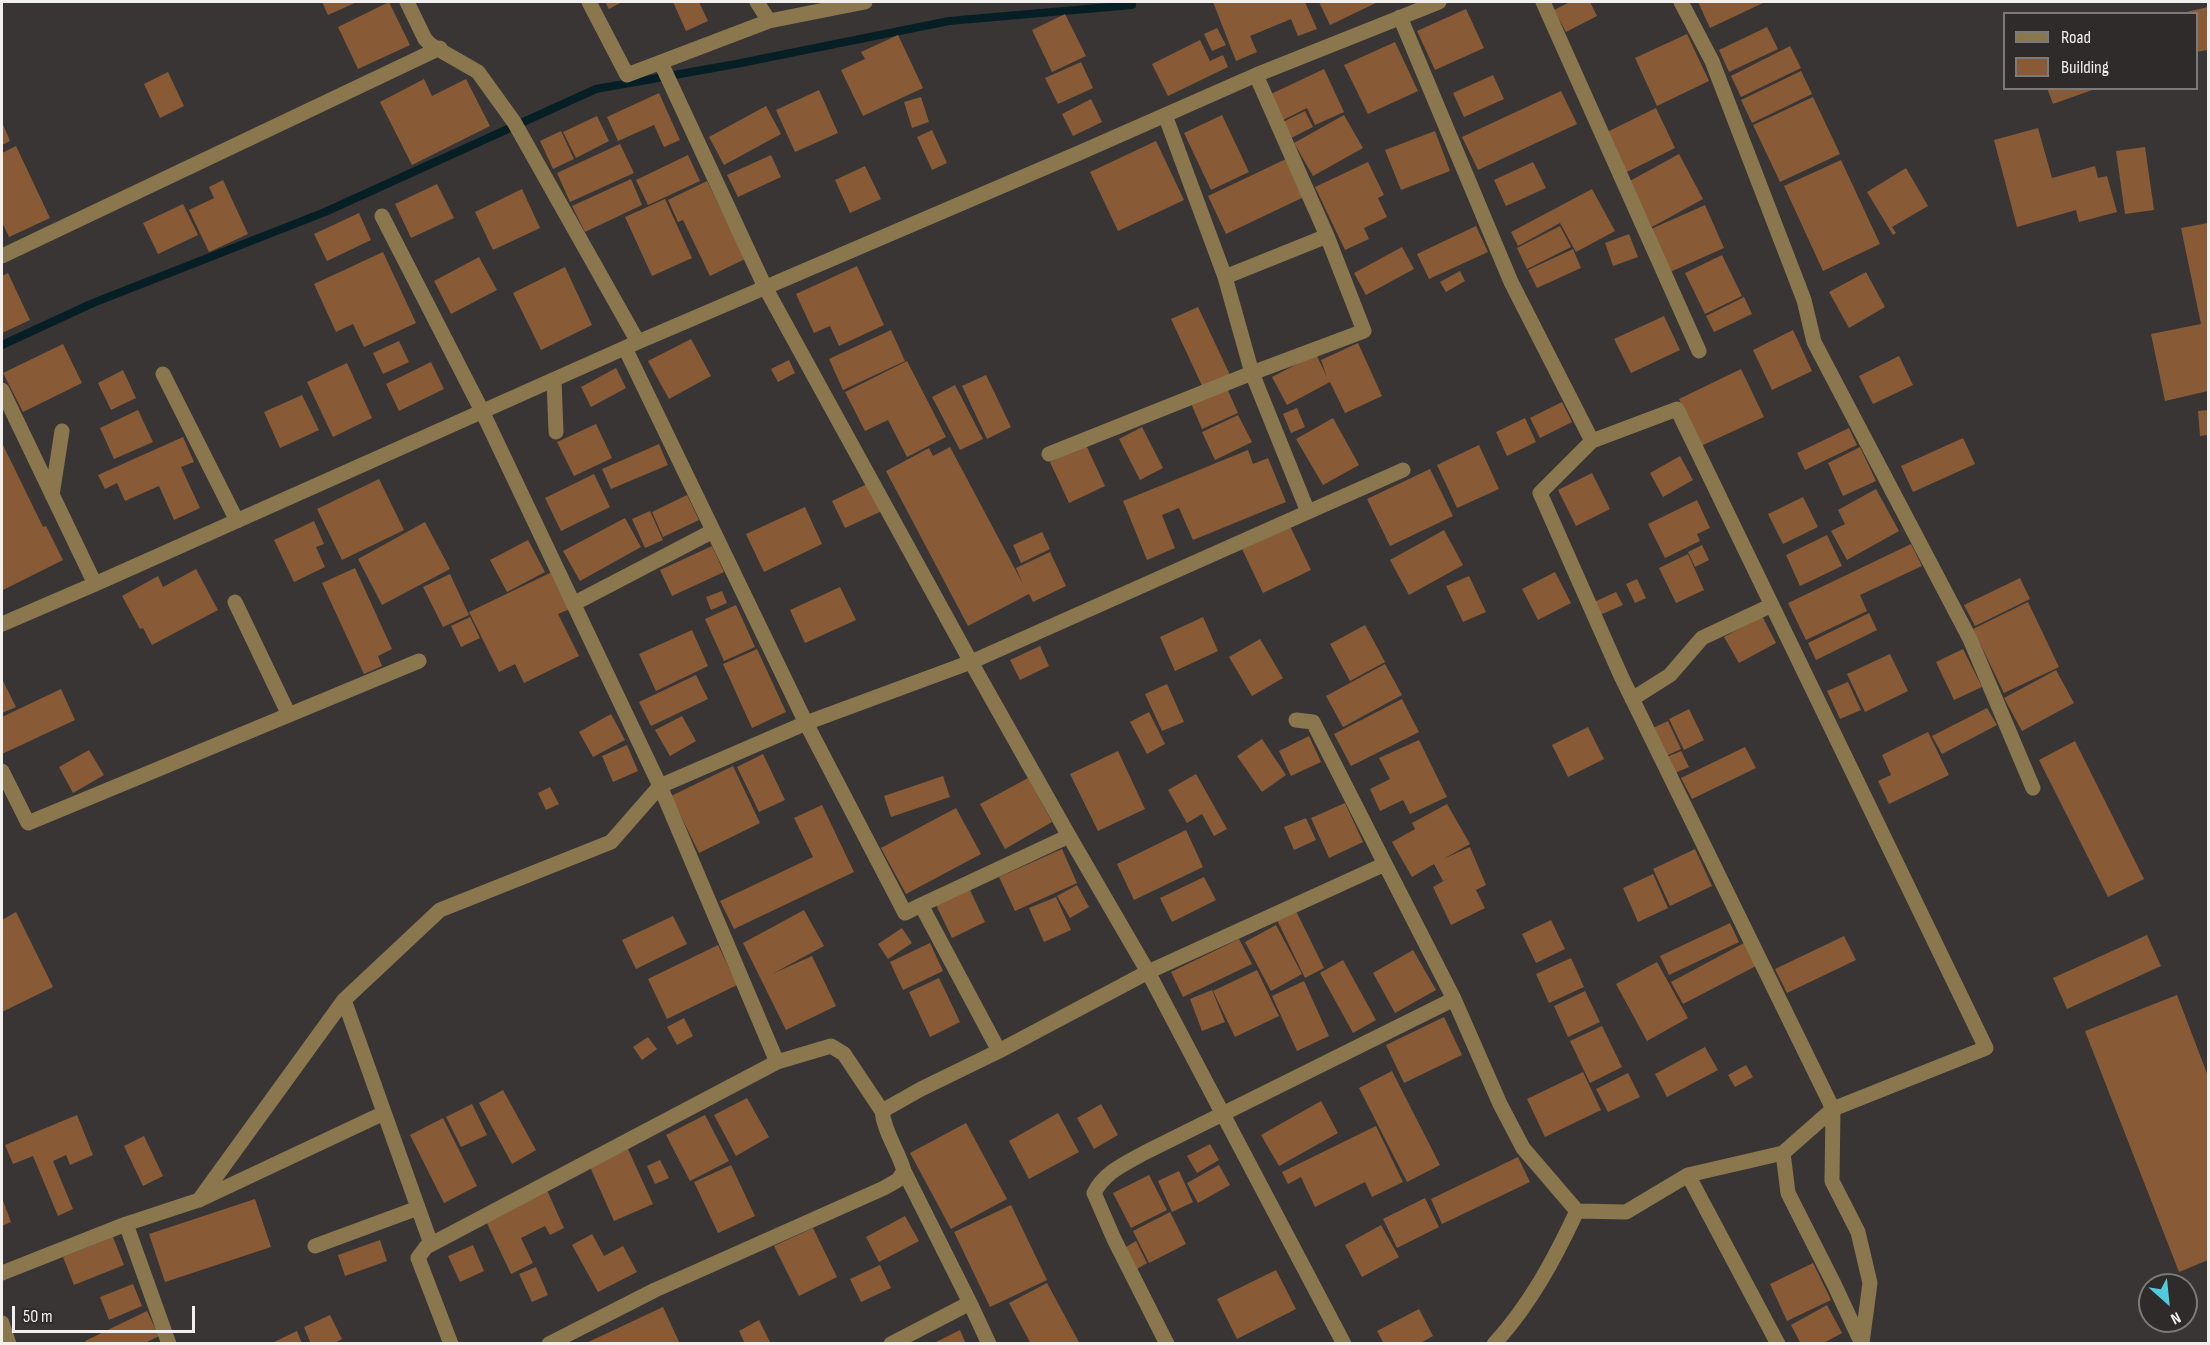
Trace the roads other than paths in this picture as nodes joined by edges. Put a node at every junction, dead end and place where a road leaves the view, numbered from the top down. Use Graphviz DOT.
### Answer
graph roads {
  1 [pos="407,2"];
  2 [pos="590,2"];
  3 [pos="758,2"];
  4 [pos="865,2"];
  5 [pos="1439,2"];
  6 [pos="1543,2"];
  7 [pos="1681,2"];
  8 [pos="1400,17"];
  9 [pos="769,21"];
  10 [pos="440,48"];
  11 [pos="662,64"];
  12 [pos="1256,75"];
  13 [pos="1165,115"];
  14 [pos="382,216"];
  15 [pos="1327,236"];
  16 [pos="2,256"];
  17 [pos="1225,277"];
  18 [pos="765,287"];
  19 [pos="631,345"];
  20 [pos="1699,351"];
  21 [pos="1252,373"];
  22 [pos="163,374"];
  23 [pos="554,380"];
  24 [pos="2,390"];
  25 [pos="482,411"];
  26 [pos="62,431"];
  27 [pos="556,432"];
  28 [pos="1592,441"];
  29 [pos="1049,454"];
  30 [pos="1404,470"];
  31 [pos="52,495"];
  32 [pos="1308,512"];
  33 [pos="237,521"];
  34 [pos="713,531"];
  35 [pos="95,584"];
  36 [pos="235,602"];
  37 [pos="573,604"];
  38 [pos="1772,605"];
  39 [pos="2,624"];
  40 [pos="419,661"];
  41 [pos="971,662"];
  42 [pos="1632,699"];
  43 [pos="289,715"];
  44 [pos="1296,720"];
  45 [pos="806,723"];
  46 [pos="2,771"];
  47 [pos="660,786"];
  48 [pos="2032,788"];
  49 [pos="1069,836"];
  50 [pos="1385,864"];
  51 [pos="921,905"];
  52 [pos="1148,972"];
  53 [pos="1454,999"];
  54 [pos="344,1000"];
  55 [pos="999,1051"];
  56 [pos="777,1062"];
  57 [pos="1833,1109"];
  58 [pos="882,1111"];
  59 [pos="384,1113"];
  60 [pos="1222,1115"];
  61 [pos="1783,1153"];
  62 [pos="904,1171"];
  63 [pos="1688,1175"];
  64 [pos="199,1200"];
  65 [pos="418,1208"];
  66 [pos="1577,1211"];
  67 [pos="126,1224"];
  68 [pos="431,1244"];
  69 [pos="315,1246"];
  70 [pos="2,1274"];
  71 [pos="970,1303"];
  72 [pos="2,1323"];
  73 [pos="1862,1343"];
  74 [pos="9,1344"];
  75 [pos="169,1344"];
  76 [pos="451,1344"];
  77 [pos="549,1344"];
  78 [pos="891,1344"];
  79 [pos="989,1344"];
  80 [pos="1167,1344"];
  81 [pos="1344,1344"];
  82 [pos="1494,1344"];
  83 [pos="1778,1344"];
  1 -- 10 [label="street"];
  2 -- 11 [label="street"];
  3 -- 9 [label="street"];
  4 -- 9 [label="street"];
  5 -- 8 [label="street"];
  6 -- 20 [label="street"];
  7 -- 48 [label="street"];
  8 -- 12 [label="street"];
  8 -- 28 [label="street"];
  9 -- 11 [label="street"];
  10 -- 16 [label="street"];
  10 -- 19 [label="street"];
  11 -- 18 [label="street"];
  12 -- 13 [label="street"];
  12 -- 15 [label="street"];
  13 -- 17 [label="street"];
  13 -- 18 [label="street"];
  14 -- 25 [label="street"];
  15 -- 17 [label="street"];
  15 -- 21 [label="street"];
  17 -- 21 [label="street"];
  18 -- 19 [label="street"];
  18 -- 41 [label="street"];
  19 -- 23 [label="street"];
  19 -- 34 [label="street"];
  21 -- 29 [label="street"];
  21 -- 32 [label="street"];
  22 -- 33 [label="street"];
  23 -- 25 [label="street"];
  23 -- 27 [label="street"];
  24 -- 31 [label="street"];
  25 -- 33 [label="street"];
  25 -- 37 [label="street"];
  26 -- 31 [label="street"];
  28 -- 38 [label="street"];
  28 -- 42 [label="street"];
  30 -- 32 [label="street"];
  31 -- 35 [label="street"];
  32 -- 41 [label="street"];
  33 -- 35 [label="street"];
  34 -- 37 [label="street"];
  34 -- 45 [label="street"];
  35 -- 39 [label="street"];
  36 -- 43 [label="street"];
  37 -- 47 [label="street"];
  38 -- 42 [label="street"];
  38 -- 57 [label="street"];
  40 -- 43 [label="street"];
  41 -- 45 [label="street"];
  41 -- 49 [label="street"];
  42 -- 57 [label="street"];
  43 -- 46 [label="street"];
  44 -- 50 [label="street"];
  45 -- 47 [label="street"];
  45 -- 51 [label="street"];
  47 -- 54 [label="street"];
  47 -- 56 [label="street"];
  49 -- 51 [label="street"];
  49 -- 52 [label="street"];
  50 -- 52 [label="street"];
  50 -- 53 [label="street"];
  51 -- 55 [label="street"];
  52 -- 55 [label="street"];
  52 -- 60 [label="street"];
  53 -- 60 [label="street"];
  53 -- 66 [label="street"];
  54 -- 59 [label="street"];
  54 -- 64 [label="street"];
  55 -- 58 [label="street"];
  56 -- 58 [label="street"];
  56 -- 68 [label="street"];
  57 -- 61 [label="street"];
  57 -- 73 [label="street"];
  58 -- 62 [label="street"];
  59 -- 64 [label="street"];
  59 -- 65 [label="street"];
  60 -- 80 [label="street"];
  60 -- 81 [label="street"];
  61 -- 63 [label="street"];
  61 -- 73 [label="street"];
  62 -- 71 [label="street"];
  62 -- 77 [label="street"];
  63 -- 66 [label="street"];
  63 -- 83 [label="street"];
  64 -- 67 [label="street"];
  65 -- 68 [label="street"];
  65 -- 69 [label="street"];
  66 -- 82 [label="street"];
  67 -- 70 [label="street"];
  67 -- 75 [label="street"];
  68 -- 76 [label="street"];
  71 -- 78 [label="street"];
  71 -- 79 [label="street"];
  72 -- 74 [label="street"];
}
